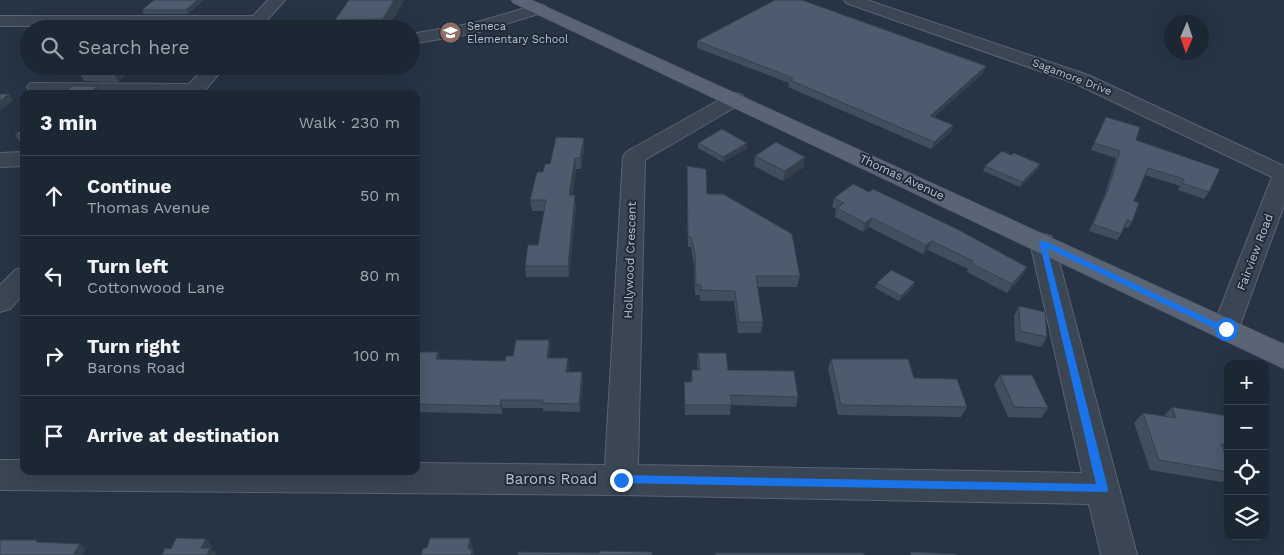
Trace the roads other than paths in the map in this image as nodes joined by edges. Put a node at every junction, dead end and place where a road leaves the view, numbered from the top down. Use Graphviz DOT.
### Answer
graph roads {
  1 [pos="277,0"];
  2 [pos="852,0"];
  3 [pos="529,4"];
  4 [pos="426,19"];
  5 [pos="259,20"];
  6 [pos="504,20"];
  7 [pos="0,21"];
  8 [pos="20,21"];
  9 [pos="420,37"];
  10 [pos="208,75"];
  11 [pos="37,87"];
  12 [pos="69,90"];
  13 [pos="194,90"];
  14 [pos="735,99"];
  15 [pos="0,160"];
  16 [pos="20,160"];
  17 [pos="1284,174"];
  18 [pos="1042,242"];
  19 [pos="20,280"];
  20 [pos="0,302"];
  21 [pos="1226,329"];
  22 [pos="1284,357"];
  23 [pos="0,475"];
  24 [pos="621,480"];
  25 [pos="1103,489"];
  26 [pos="1120,555"];
  1 -- 5 [label="street"];
  2 -- 17 [label="street, Sagamore Drive"];
  3 -- 6 [label="street"];
  3 -- 14 [label="main road, Thomas Avenue"];
  4 -- 6 [label="street"];
  6 -- 9 [label="street"];
  7 -- 8 [label="street"];
  10 -- 13 [label="street"];
  11 -- 12 [label="street"];
  14 -- 18 [label="main road, Thomas Avenue"];
  14 -- 24 [label="street, Hollywood Crescent"];
  15 -- 16 [label="street"];
  17 -- 21 [label="street, Fairview Road"];
  18 -- 21 [label="main road, Thomas Avenue"];
  18 -- 25 [label="street"];
  19 -- 20 [label="street"];
  21 -- 22 [label="main road, Thomas Avenue"];
  23 -- 24 [label="street, Barons Road"];
  24 -- 25 [label="street, Barons Road"];
  25 -- 26 [label="street"];
}
